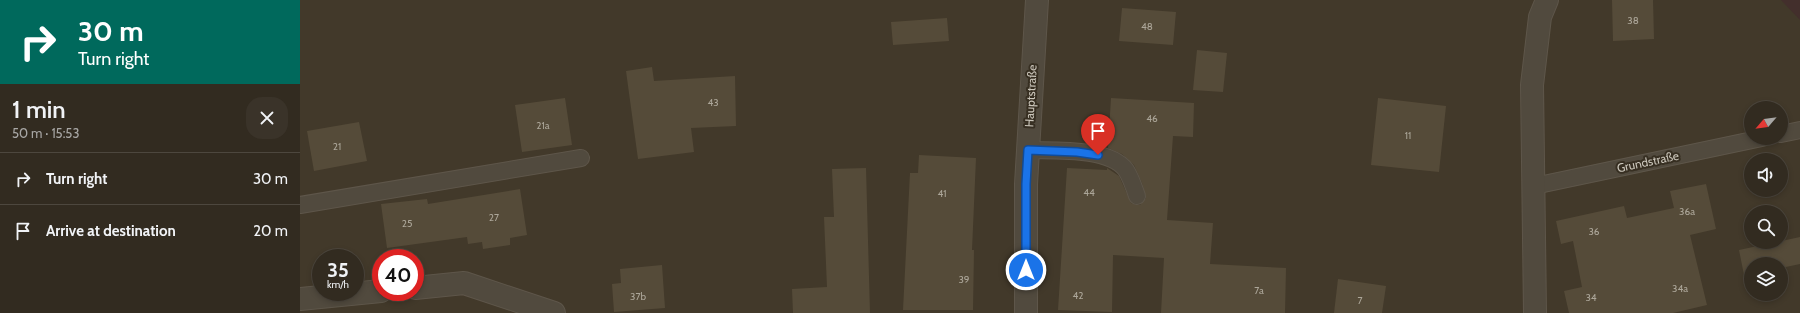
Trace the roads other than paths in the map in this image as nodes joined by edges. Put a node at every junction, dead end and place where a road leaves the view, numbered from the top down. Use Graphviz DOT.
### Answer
graph roads {
  1 [pos="1037,0"];
  2 [pos="1547,0"];
  3 [pos="1800,130"];
  4 [pos="1788,133"];
  5 [pos="1744,142"];
  6 [pos="1028,150"];
  7 [pos="582,158"];
  8 [pos="1534,186"];
  9 [pos="1136,196"];
  10 [pos="300,205"];
  11 [pos="424,287"];
  12 [pos="372,292"];
  13 [pos="300,299"];
  14 [pos="554,313"];
  15 [pos="1026,313"];
  16 [pos="1535,313"];
  1 -- 6 [label="street, Hauptstraße"];
  2 -- 8 [label="street"];
  3 -- 4 [label="lane"];
  5 -- 8 [label="lane, Grundstraße"];
  6 -- 9 [label="lane"];
  6 -- 15 [label="street, Hauptstraße"];
  7 -- 10 [label="lane"];
  8 -- 16 [label="street"];
  11 -- 14 [label="street"];
  12 -- 13 [label="street"];
}
